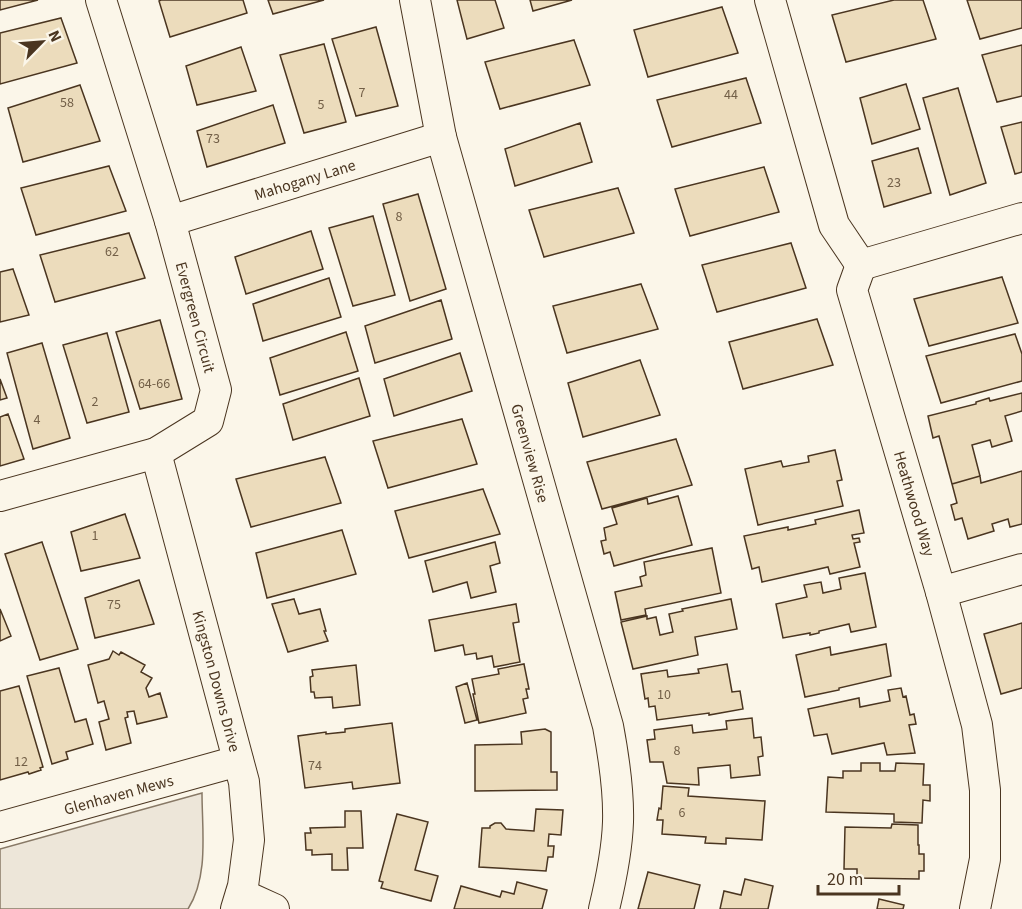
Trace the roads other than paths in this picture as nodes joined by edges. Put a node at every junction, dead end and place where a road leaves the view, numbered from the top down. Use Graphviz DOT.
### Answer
graph roads {
  1 [pos="101,0"];
  2 [pos="415,0"];
  3 [pos="770,0"];
  4 [pos="441,137"];
  5 [pos="1022,218"];
  6 [pos="170,221"];
  7 [pos="861,265"];
  8 [pos="156,453"];
  9 [pos="0,496"];
  10 [pos="1022,569"];
  11 [pos="941,592"];
  12 [pos="238,761"];
  13 [pos="0,827"];
  14 [pos="239,902"];
  15 [pos="274,909"];
  16 [pos="604,909"];
  17 [pos="975,909"];
  1 -- 6 [label="street, Evergreen Circuit"];
  2 -- 4 [label="street, Greenview Rise"];
  3 -- 7 [label="street"];
  4 -- 6 [label="street, Mahogany Lane"];
  4 -- 16 [label="street, Greenview Rise"];
  5 -- 7 [label="street"];
  6 -- 8 [label="street, Evergreen Circuit"];
  7 -- 11 [label="street, Heathwood Way"];
  8 -- 9 [label="street, Evergreen Circuit"];
  8 -- 12 [label="street, Kingston Downs Drive"];
  10 -- 11 [label="street"];
  11 -- 17 [label="street, Heathwood Way"];
  12 -- 13 [label="street, Glenhaven Mews"];
  12 -- 14 [label="street, Kingston Downs Drive"];
  14 -- 15 [label="street"];
}
